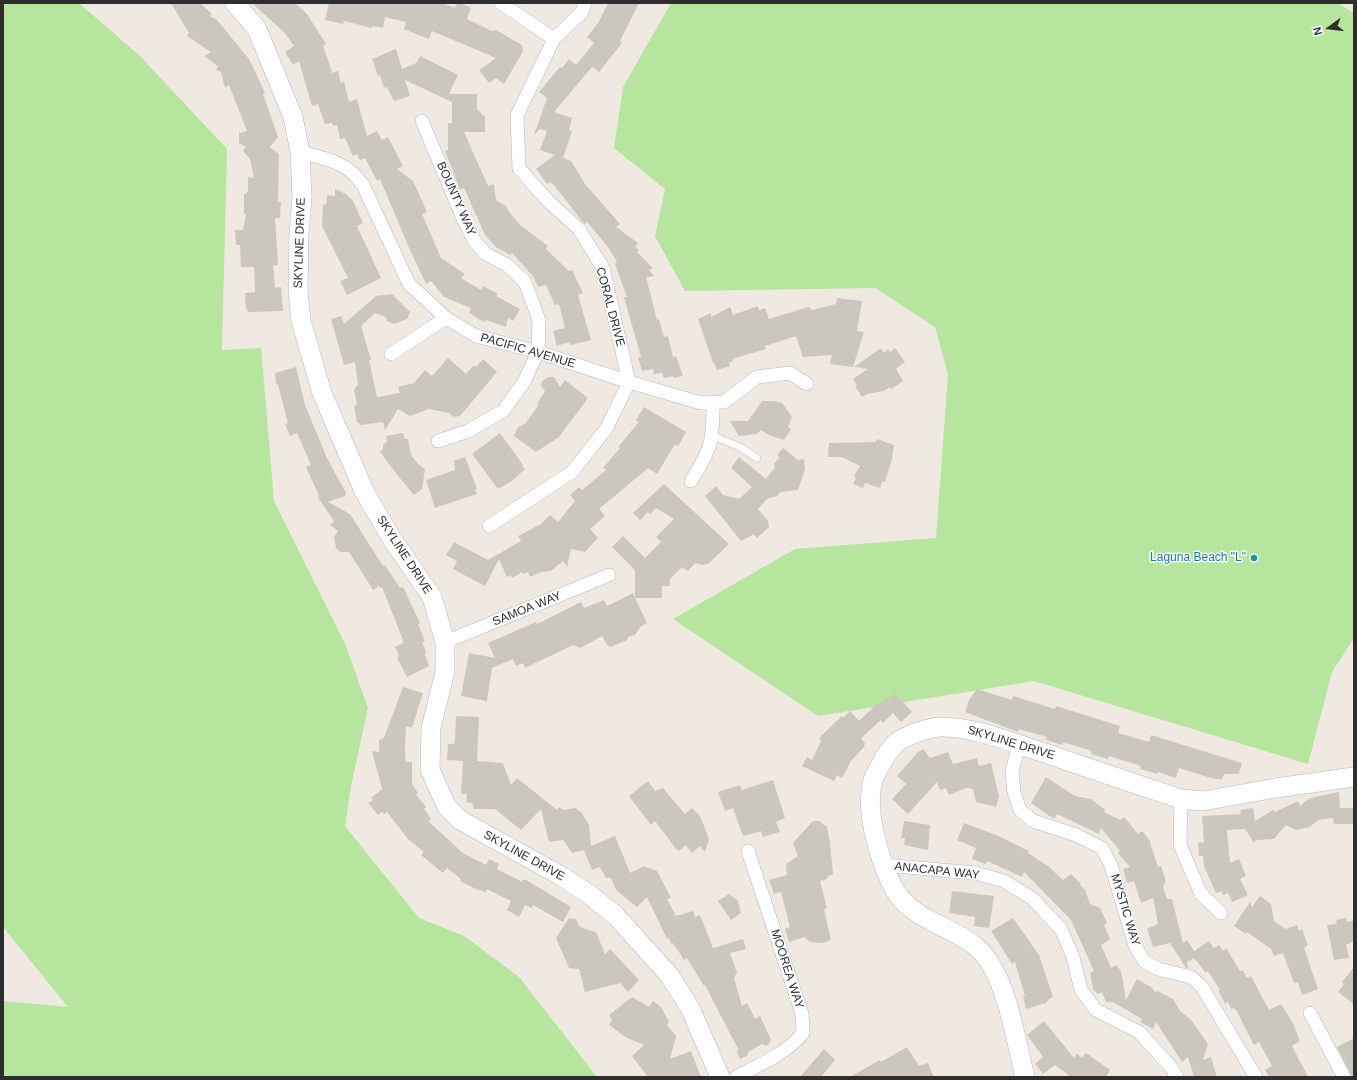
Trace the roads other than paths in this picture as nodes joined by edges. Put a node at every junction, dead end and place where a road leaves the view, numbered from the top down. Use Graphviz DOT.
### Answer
graph roads {
  1 [pos="235,3"];
  2 [pos="501,3"];
  3 [pos="585,3"];
  4 [pos="554,39"];
  5 [pos="422,121"];
  6 [pos="300,152"];
  7 [pos="446,318"];
  8 [pos="538,352"];
  9 [pos="391,354"];
  10 [pos="629,382"];
  11 [pos="807,384"];
  12 [pos="713,402"];
  13 [pos="713,436"];
  14 [pos="438,441"];
  15 [pos="756,458"];
  16 [pos="691,481"];
  17 [pos="489,526"];
  18 [pos="609,575"];
  19 [pos="446,642"];
  20 [pos="1019,745"];
  21 [pos="1354,777"];
  22 [pos="1181,799"];
  23 [pos="748,850"];
  24 [pos="885,865"];
  25 [pos="1221,913"];
  26 [pos="1310,1013"];
  27 [pos="720,1077"];
  28 [pos="736,1077"];
  29 [pos="1025,1077"];
  30 [pos="1177,1077"];
  31 [pos="1256,1077"];
  32 [pos="1344,1077"];
  1 -- 6 [label="street, SKYLINE DRIVE"];
  2 -- 4 [label="street"];
  3 -- 4 [label="street, CORAL DRIVE"];
  4 -- 10 [label="street, CORAL DRIVE"];
  5 -- 8 [label="street, BOUNTY WAY"];
  6 -- 7 [label="street, PACIFIC AVENUE"];
  6 -- 19 [label="street, SKYLINE DRIVE"];
  7 -- 8 [label="street, PACIFIC AVENUE"];
  7 -- 9 [label="street"];
  8 -- 10 [label="street, PACIFIC AVENUE"];
  8 -- 14 [label="street, BOUNTY WAY"];
  10 -- 12 [label="street, PACIFIC AVENUE"];
  10 -- 17 [label="street"];
  11 -- 12 [label="street, PACIFIC AVENUE"];
  12 -- 13 [label="street"];
  13 -- 15 [label="lane"];
  13 -- 16 [label="street"];
  18 -- 19 [label="street, SAMOA WAY"];
  19 -- 27 [label="street, SKYLINE DRIVE"];
  20 -- 22 [label="street, SKYLINE DRIVE"];
  20 -- 24 [label="street, SKYLINE DRIVE"];
  20 -- 31 [label="street, MYSTIC WAY"];
  21 -- 22 [label="street, SKYLINE DRIVE"];
  22 -- 25 [label="street"];
  23 -- 28 [label="street, MOOREA WAY"];
  24 -- 29 [label="street, SKYLINE DRIVE"];
  24 -- 30 [label="street, ANACAPA WAY"];
  26 -- 32 [label="street"];
}
